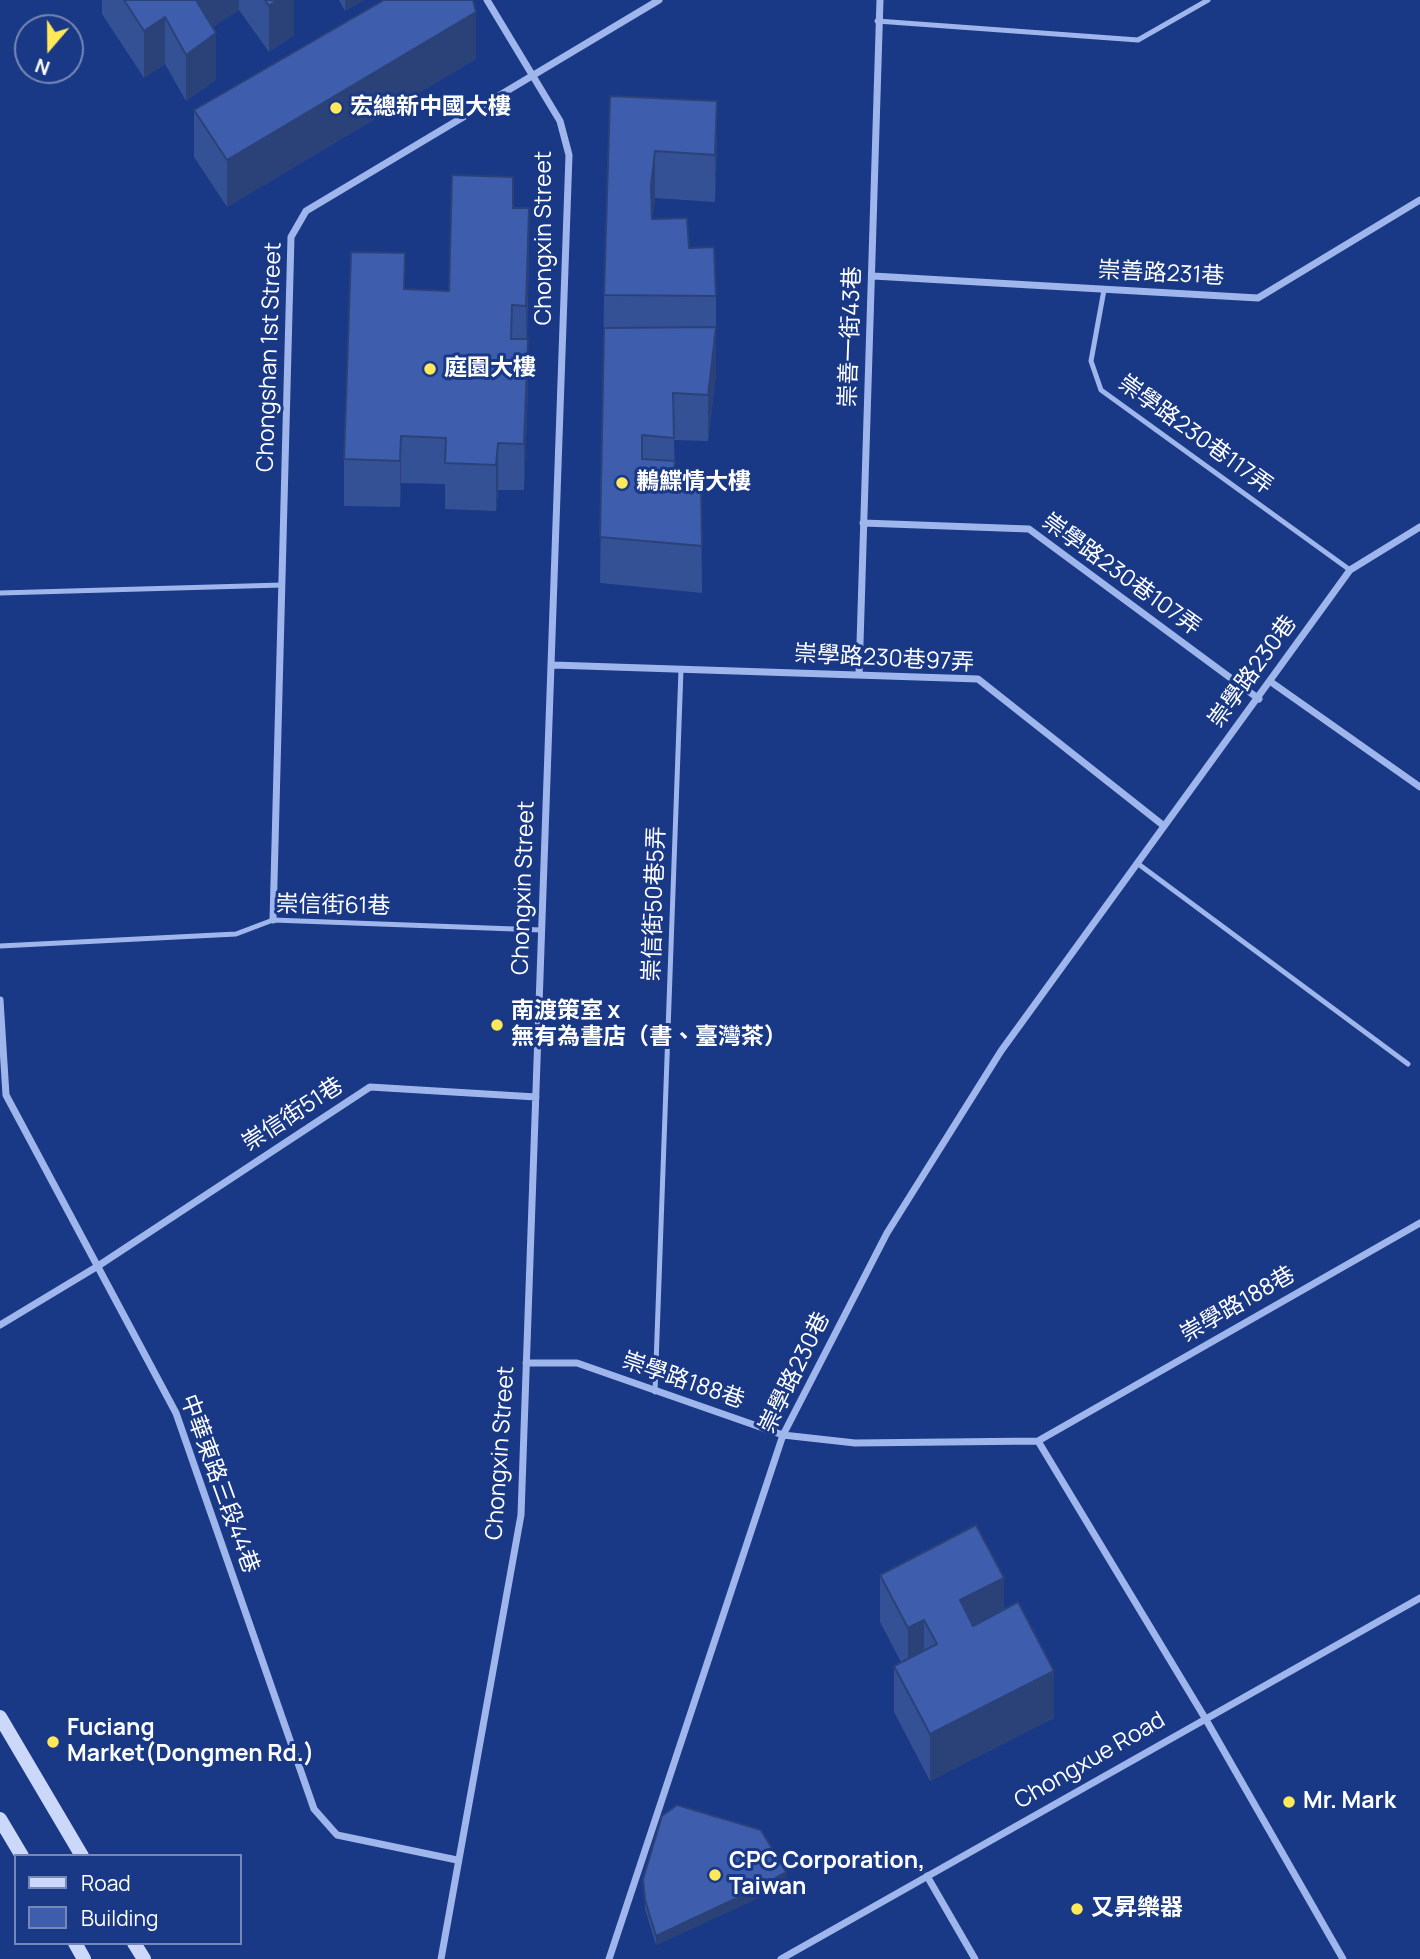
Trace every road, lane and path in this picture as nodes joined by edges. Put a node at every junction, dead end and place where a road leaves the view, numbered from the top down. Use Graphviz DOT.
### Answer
graph roads {
  1 [pos="487,0"];
  2 [pos="659,0"];
  3 [pos="880,0"];
  4 [pos="1208,0"];
  5 [pos="877,21"];
  6 [pos="532,74"];
  7 [pos="1420,200"];
  8 [pos="873,276"];
  9 [pos="1104,290"];
  10 [pos="863,523"];
  11 [pos="1420,527"];
  12 [pos="1350,570"];
  13 [pos="282,585"];
  14 [pos="0,593"];
  15 [pos="553,665"];
  16 [pos="681,669"];
  17 [pos="859,675"];
  18 [pos="1271,682"];
  19 [pos="1259,699"];
  20 [pos="1420,787"];
  21 [pos="1164,826"];
  22 [pos="1137,863"];
  23 [pos="273,919"];
  24 [pos="541,930"];
  25 [pos="0,946"];
  26 [pos="0,1000"];
  27 [pos="1408,1064"];
  28 [pos="536,1097"];
  29 [pos="1420,1223"];
  30 [pos="98,1266"];
  31 [pos="0,1325"];
  32 [pos="526,1363"];
  33 [pos="655,1392"];
  34 [pos="782,1435"];
  35 [pos="1038,1441"];
  36 [pos="1420,1598"];
  37 [pos="0,1717"];
  38 [pos="1205,1718"];
  39 [pos="0,1819"];
  40 [pos="21,1854"];
  41 [pos="81,1854"];
  42 [pos="457,1860"];
  43 [pos="927,1876"];
  44 [pos="441,1959"];
  45 [pos="609,1959"];
  46 [pos="781,1959"];
  47 [pos="975,1959"];
  48 [pos="1343,1959"];
  1 -- 6 [label="street, Chongxin Street"];
  2 -- 6 [label="street, Chongshan 1st Street"];
  3 -- 5 [label="street, 崇善一街43巷"];
  4 -- 5 [label="lane"];
  5 -- 8 [label="street, 崇善一街43巷"];
  6 -- 13 [label="street, Chongshan 1st Street"];
  6 -- 15 [label="street, Chongxin Street"];
  7 -- 9 [label="street, 崇善路231巷"];
  8 -- 9 [label="street, 崇善路231巷"];
  8 -- 10 [label="street, 崇善一街43巷"];
  9 -- 12 [label="lane, 崇學路230巷117弄"];
  10 -- 17 [label="street, 崇善一街43巷"];
  10 -- 19 [label="street, 崇學路230巷107弄"];
  11 -- 12 [label="street, 崇學路230巷"];
  12 -- 18 [label="street, 崇學路230巷"];
  13 -- 14 [label="lane"];
  13 -- 23 [label="street, Chongshan 1st Street"];
  15 -- 16 [label="street, 崇學路230巷97弄"];
  15 -- 24 [label="street, Chongxin Street"];
  16 -- 17 [label="street, 崇學路230巷97弄"];
  16 -- 33 [label="lane, 崇信街50巷5弄"];
  17 -- 21 [label="street, 崇學路230巷97弄"];
  18 -- 19 [label="street, 崇學路230巷"];
  18 -- 20 [label="street"];
  19 -- 21 [label="street, 崇學路230巷"];
  21 -- 22 [label="street, 崇學路230巷"];
  22 -- 27 [label="lane"];
  22 -- 34 [label="street, 崇學路230巷"];
  23 -- 24 [label="lane, 崇信街61巷"];
  23 -- 25 [label="lane, 崇信街61巷"];
  24 -- 28 [label="street, Chongxin Street"];
  26 -- 30 [label="street, 中華東路三段44巷"];
  28 -- 30 [label="street, 崇信街51巷"];
  28 -- 32 [label="street, Chongxin Street"];
  29 -- 35 [label="street, 崇學路188巷"];
  30 -- 31 [label="street, 崇信街51巷"];
  30 -- 42 [label="street, 中華東路三段44巷"];
  32 -- 33 [label="street, 崇學路188巷"];
  32 -- 42 [label="street, Chongxin Street"];
  33 -- 34 [label="street, 崇學路188巷"];
  34 -- 35 [label="street, 崇學路188巷"];
  34 -- 45 [label="street, 崇學路230巷"];
  35 -- 38 [label="street"];
  36 -- 38 [label="street, Chongxue Road"];
  37 -- 41 [label="main road"];
  38 -- 43 [label="street, Chongxue Road"];
  38 -- 48 [label="street"];
  39 -- 40 [label="main road"];
  42 -- 44 [label="street, Chongxin Street"];
  43 -- 46 [label="street, Chongxue Road"];
  43 -- 47 [label="street"];
}
